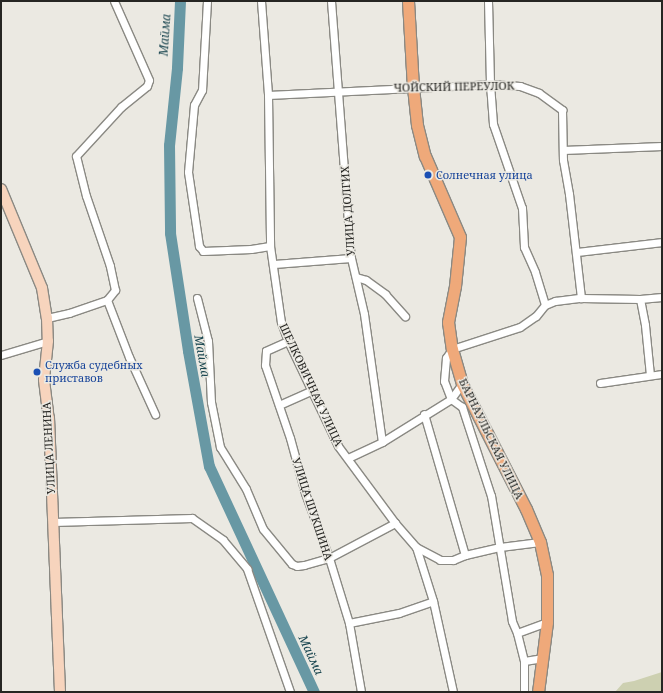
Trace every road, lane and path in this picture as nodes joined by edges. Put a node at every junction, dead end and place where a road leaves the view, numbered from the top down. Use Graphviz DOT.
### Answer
graph roads {
  1 [pos="114,1"];
  2 [pos="207,1"];
  3 [pos="261,1"];
  4 [pos="331,1"];
  5 [pos="408,1"];
  6 [pos="488,1"];
  7 [pos="490,84"];
  8 [pos="413,87"];
  9 [pos="339,92"];
  10 [pos="268,95"];
  11 [pos="662,146"];
  12 [pos="563,150"];
  13 [pos="1,189"];
  14 [pos="662,242"];
  15 [pos="270,246"];
  16 [pos="577,252"];
  17 [pos="351,258"];
  18 [pos="274,264"];
  19 [pos="356,277"];
  20 [pos="662,297"];
  21 [pos="197,298"];
  22 [pos="581,298"];
  23 [pos="640,299"];
  24 [pos="107,300"];
  25 [pos="545,305"];
  26 [pos="404,316"];
  27 [pos="47,318"];
  28 [pos="48,341"];
  29 [pos="288,341"];
  30 [pos="452,348"];
  31 [pos="1,355"];
  32 [pos="662,374"];
  33 [pos="650,375"];
  34 [pos="600,382"];
  35 [pos="462,384"];
  36 [pos="313,390"];
  37 [pos="451,399"];
  38 [pos="279,406"];
  39 [pos="155,414"];
  40 [pos="424,414"];
  41 [pos="382,442"];
  42 [pos="348,458"];
  43 [pos="53,522"];
  44 [pos="395,523"];
  45 [pos="540,542"];
  46 [pos="416,547"];
  47 [pos="500,547"];
  48 [pos="465,555"];
  49 [pos="329,558"];
  50 [pos="433,601"];
  51 [pos="547,622"];
  52 [pos="349,623"];
  53 [pos="517,633"];
  54 [pos="543,658"];
  55 [pos="524,661"];
  56 [pos="60,692"];
  57 [pos="290,692"];
  58 [pos="361,692"];
  59 [pos="453,692"];
  60 [pos="524,692"];
  61 [pos="538,692"];
  1 -- 24 [label="street"];
  2 -- 15 [label="street"];
  3 -- 10 [label="street, ШЕЛКОВИЧНАЯ УЛИЦА"];
  4 -- 9 [label="street, УЛИЦА ДОЛГИХ"];
  5 -- 8 [label="main road, БАРНАУЛЬСКАЯ УЛИЦА"];
  6 -- 7 [label="street"];
  7 -- 8 [label="street, ЧОЙСКИЙ ПЕРЕУЛОК"];
  7 -- 12 [label="street, ЧОЙСКИЙ ПЕРЕУЛОК"];
  7 -- 25 [label="street"];
  8 -- 9 [label="street, ЧОЙСКИЙ ПЕРЕУЛОК"];
  8 -- 30 [label="main road, БАРНАУЛЬСКАЯ УЛИЦА"];
  9 -- 10 [label="street, ЧОЙСКИЙ ПЕРЕУЛОК"];
  9 -- 17 [label="street, УЛИЦА ДОЛГИХ"];
  10 -- 15 [label="street, ШЕЛКОВИЧНАЯ УЛИЦА"];
  11 -- 12 [label="street"];
  12 -- 16 [label="street, ЧОЙСКИЙ ПЕРЕУЛОК"];
  13 -- 27 [label="street, УЛИЦА ЛЕНИНА"];
  14 -- 16 [label="street"];
  15 -- 18 [label="street, ШЕЛКОВИЧНАЯ УЛИЦА"];
  16 -- 22 [label="street, ЧОЙСКИЙ ПЕРЕУЛОК"];
  17 -- 18 [label="street"];
  17 -- 19 [label="street, УЛИЦА ДОЛГИХ"];
  18 -- 29 [label="street, ШЕЛКОВИЧНАЯ УЛИЦА"];
  19 -- 26 [label="street"];
  19 -- 41 [label="street, УЛИЦА ДОЛГИХ"];
  20 -- 23 [label="street"];
  21 -- 49 [label="street"];
  22 -- 23 [label="street"];
  22 -- 25 [label="street"];
  23 -- 33 [label="street"];
  24 -- 27 [label="street"];
  24 -- 39 [label="street"];
  25 -- 30 [label="street"];
  27 -- 28 [label="street, УЛИЦА ЛЕНИНА"];
  28 -- 31 [label="street"];
  28 -- 43 [label="street, УЛИЦА ЛЕНИНА"];
  29 -- 36 [label="street, ШЕЛКОВИЧНАЯ УЛИЦА"];
  29 -- 38 [label="street, УЛИЦА ШУКШИНА"];
  30 -- 35 [label="main road, БАРНАУЛЬСКАЯ УЛИЦА"];
  30 -- 37 [label="street"];
  32 -- 33 [label="street"];
  33 -- 34 [label="street"];
  35 -- 37 [label="street"];
  35 -- 45 [label="main road, БАРНАУЛЬСКАЯ УЛИЦА"];
  36 -- 38 [label="street"];
  36 -- 42 [label="street, ШЕЛКОВИЧНАЯ УЛИЦА"];
  37 -- 40 [label="street"];
  37 -- 47 [label="street"];
  38 -- 49 [label="street, УЛИЦА ШУКШИНА"];
  40 -- 41 [label="street"];
  40 -- 48 [label="street"];
  41 -- 42 [label="street"];
  42 -- 44 [label="street, ШЕЛКОВИЧНАЯ УЛИЦА"];
  43 -- 56 [label="street, УЛИЦА ЛЕНИНА"];
  43 -- 57 [label="street"];
  44 -- 46 [label="street, ШЕЛКОВИЧНАЯ УЛИЦА"];
  44 -- 49 [label="street"];
  45 -- 47 [label="street"];
  45 -- 51 [label="main road, БАРНАУЛЬСКАЯ УЛИЦА"];
  46 -- 48 [label="street"];
  46 -- 50 [label="street, ШЕЛКОВИЧНАЯ УЛИЦА"];
  47 -- 48 [label="street"];
  47 -- 53 [label="street"];
  49 -- 52 [label="street, УЛИЦА ШУКШИНА"];
  50 -- 52 [label="street"];
  50 -- 59 [label="street, ШЕЛКОВИЧНАЯ УЛИЦА"];
  51 -- 53 [label="street"];
  51 -- 54 [label="main road, БАРНАУЛЬСКАЯ УЛИЦА"];
  52 -- 58 [label="street, УЛИЦА ШУКШИНА"];
  53 -- 55 [label="street"];
  54 -- 55 [label="street"];
  54 -- 61 [label="main road, БАРНАУЛЬСКАЯ УЛИЦА"];
  55 -- 60 [label="street"];
}
